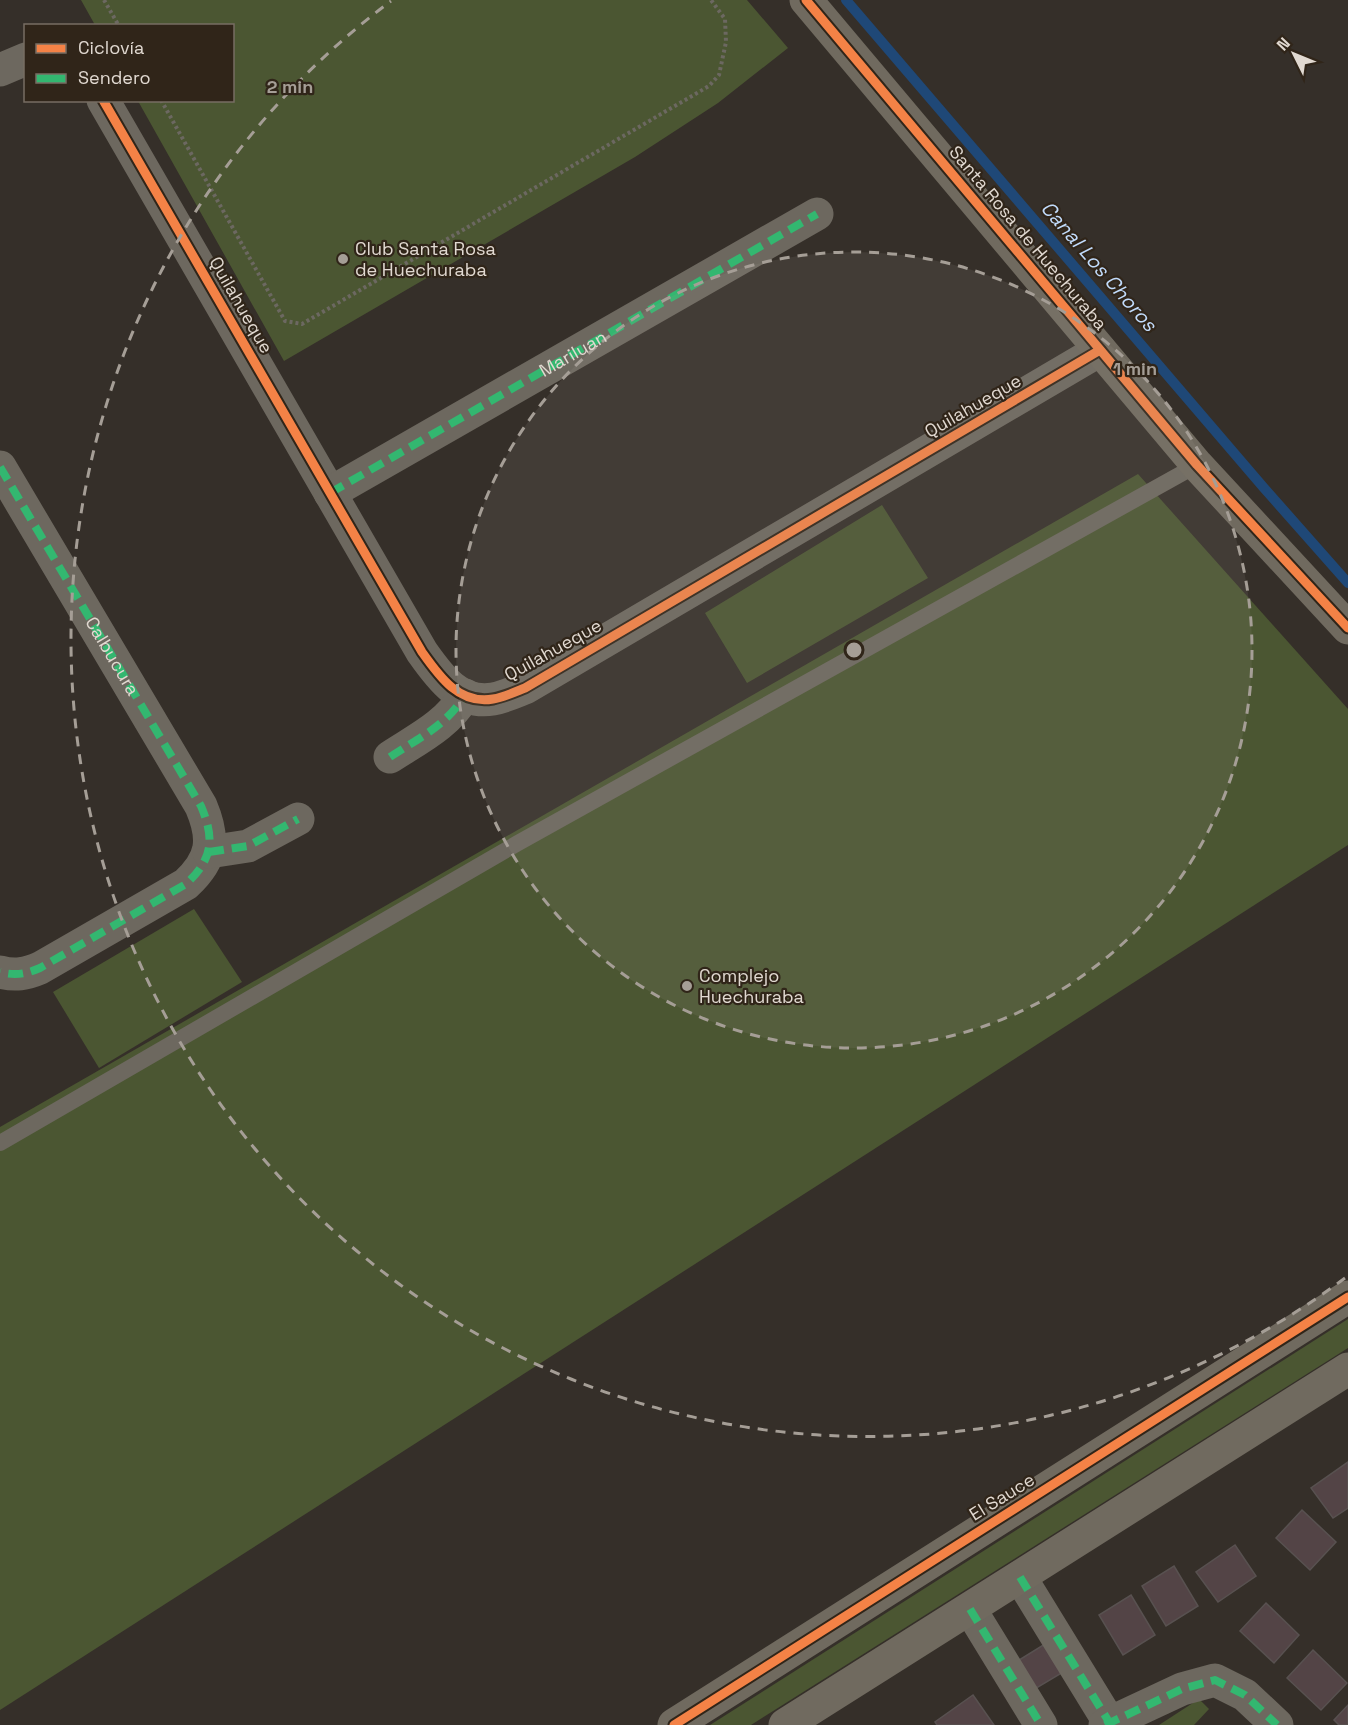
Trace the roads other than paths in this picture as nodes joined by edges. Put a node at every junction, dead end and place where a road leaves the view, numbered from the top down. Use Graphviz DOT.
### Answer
graph roads {
  1 [pos="806,0"];
  2 [pos="24,60"];
  3 [pos="0,70"];
  4 [pos="104,102"];
  5 [pos="817,214"];
  6 [pos="1100,350"];
  7 [pos="1197,465"];
  8 [pos="0,467"];
  9 [pos="330,493"];
  10 [pos="1348,628"];
  11 [pos="465,695"];
  12 [pos="390,757"];
  13 [pos="298,819"];
  14 [pos="209,852"];
  15 [pos="0,972"];
  16 [pos="0,1143"];
  17 [pos="1348,1297"];
  18 [pos="1348,1369"];
  19 [pos="1020,1577"];
  20 [pos="970,1609"];
  21 [pos="1107,1723"];
  22 [pos="674,1725"];
  23 [pos="785,1725"];
  24 [pos="1041,1725"];
  25 [pos="1277,1725"];
  1 -- 6 [label="street, Santa Rosa de Huechuraba"];
  2 -- 3 [label="street"];
  4 -- 9 [label="street, Quilahueque"];
  5 -- 9 [label="street, Mariluan"];
  6 -- 7 [label="street, Santa Rosa de Huechuraba"];
  6 -- 11 [label="street, Quilahueque"];
  7 -- 10 [label="street, Santa Rosa de Huechuraba"];
  7 -- 16 [label="lane"];
  8 -- 14 [label="street, Calbucura"];
  9 -- 11 [label="street, Quilahueque"];
  11 -- 12 [label="street"];
  13 -- 14 [label="street"];
  14 -- 15 [label="street"];
  17 -- 22 [label="street, El Sauce"];
  18 -- 19 [label="street"];
  19 -- 20 [label="street"];
  19 -- 21 [label="street"];
  20 -- 23 [label="street"];
  20 -- 24 [label="street"];
  21 -- 25 [label="street"];
}
